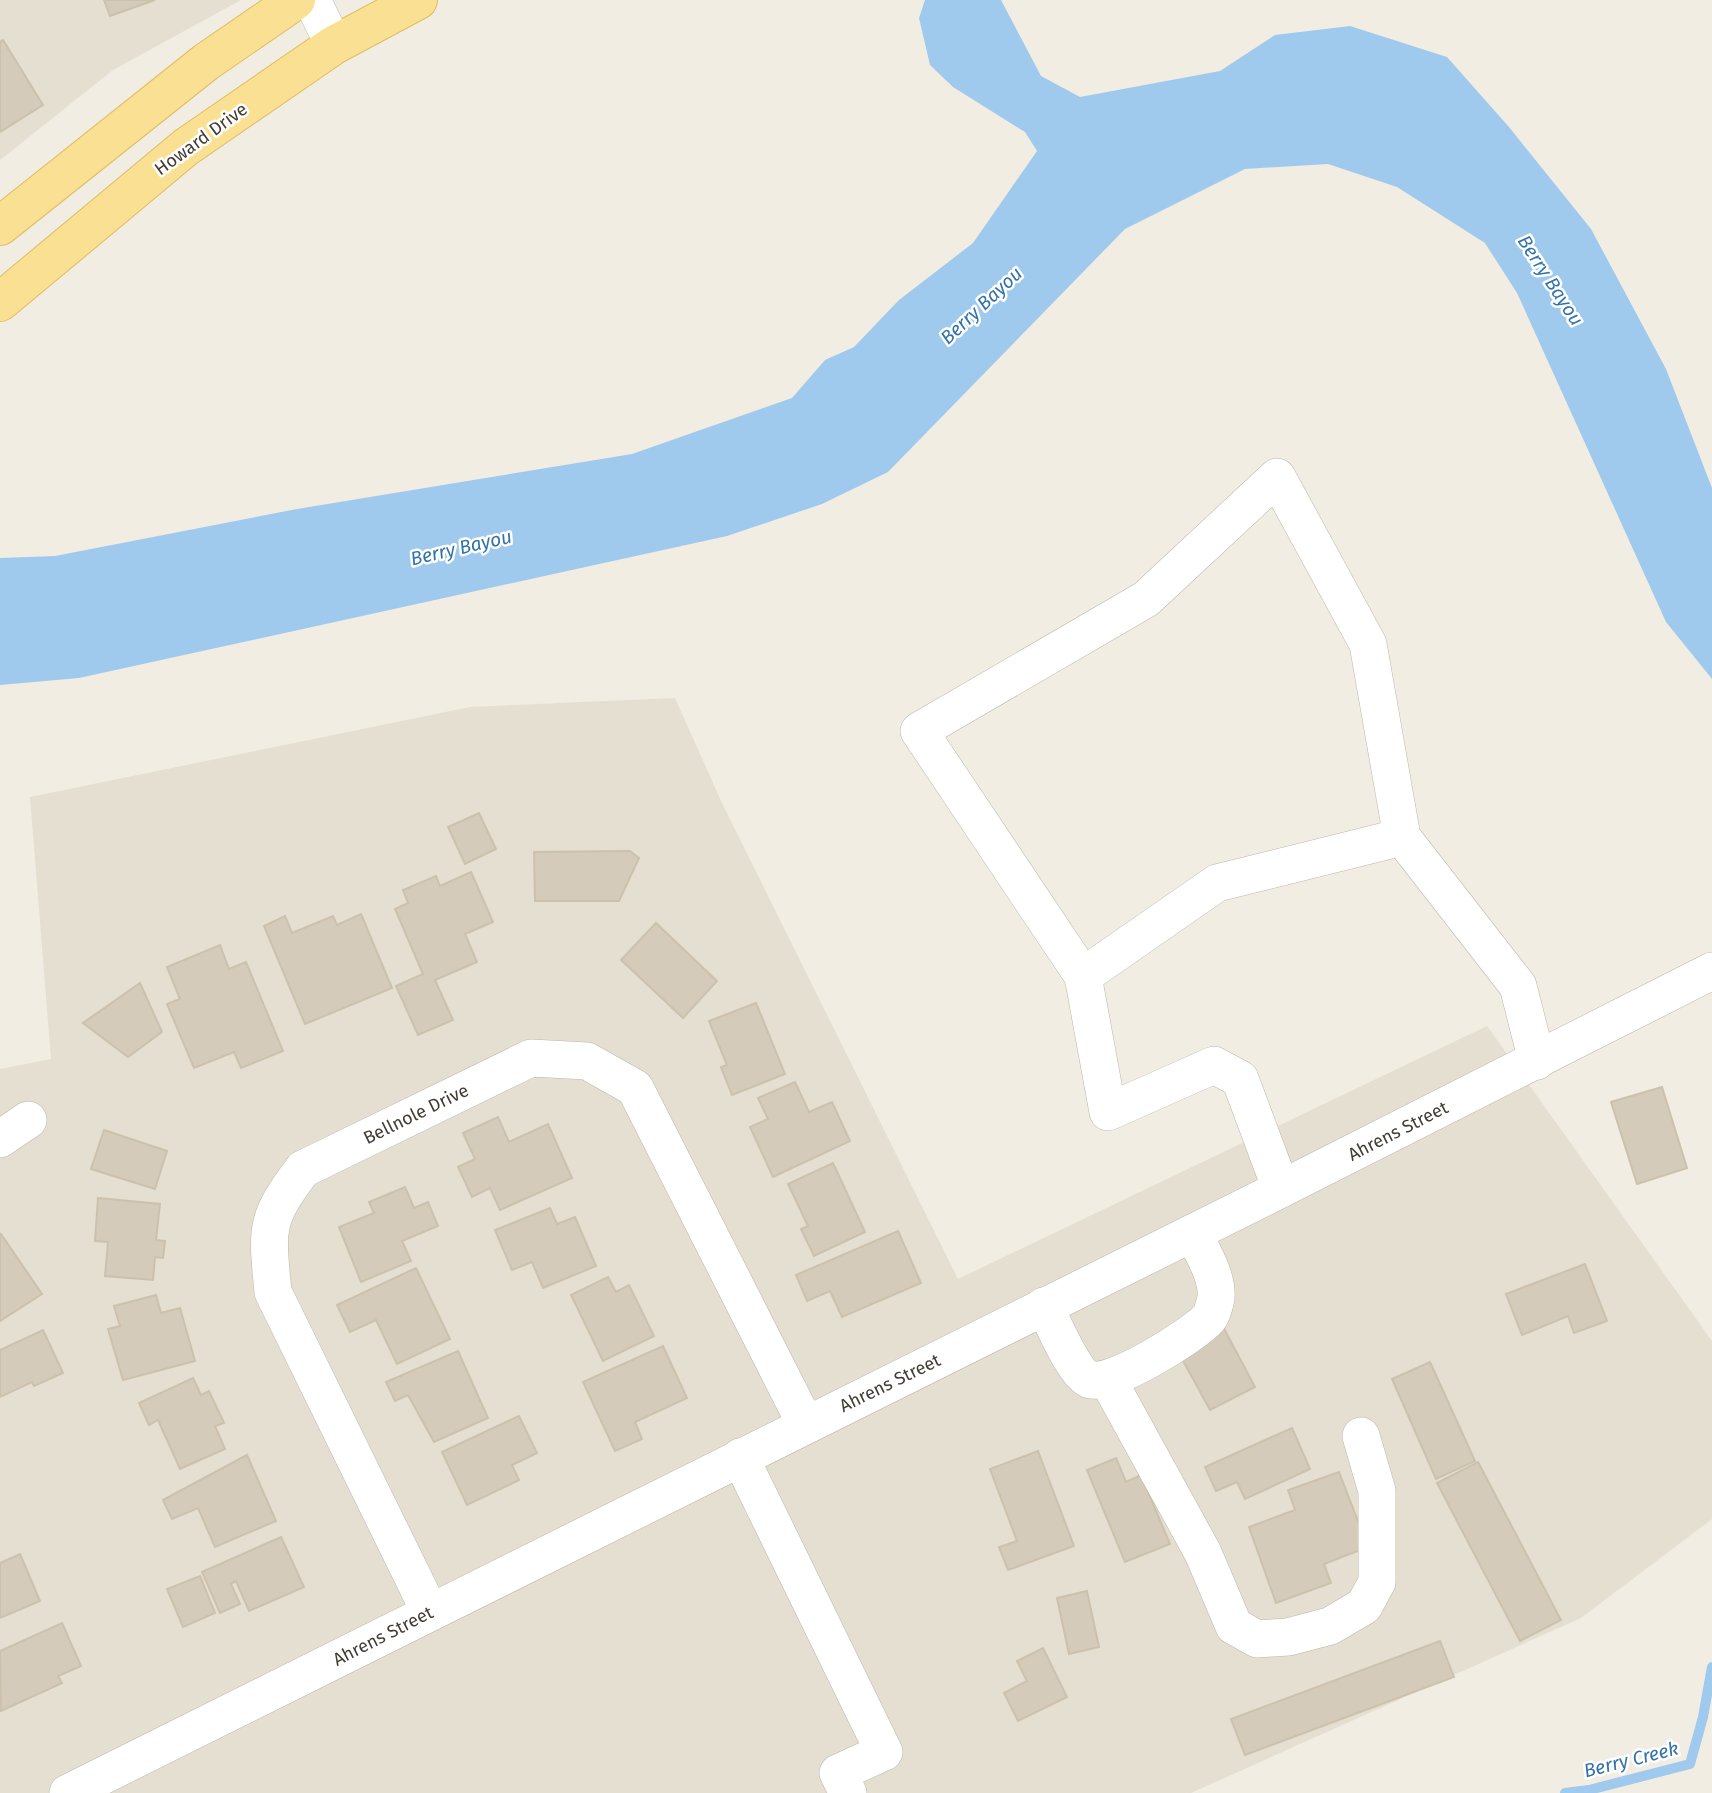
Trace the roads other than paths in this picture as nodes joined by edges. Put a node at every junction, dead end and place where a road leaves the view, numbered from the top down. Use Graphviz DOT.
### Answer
graph roads {
  1 [pos="296,0"];
  2 [pos="312,0"];
  3 [pos="418,0"];
  4 [pos="334,45"];
  5 [pos="0,226"];
  6 [pos="0,302"];
  7 [pos="1402,837"];
  8 [pos="1712,971"];
  9 [pos="1083,976"];
  10 [pos="1537,1061"];
  11 [pos="1281,1189"];
  12 [pos="1193,1233"];
  13 [pos="1044,1306"];
  14 [pos="1108,1380"];
  15 [pos="806,1424"];
  16 [pos="1362,1436"];
  17 [pos="740,1457"];
  18 [pos="430,1612"];
  19 [pos="68,1793"];
  20 [pos="848,1793"];
  1 -- 5 [label="main road"];
  2 -- 4 [label="street"];
  3 -- 4 [label="main road, Howard Drive"];
  4 -- 6 [label="main road, Howard Drive"];
  7 -- 9 [label="street"];
  7 -- 9 [label="street"];
  7 -- 10 [label="street"];
  8 -- 10 [label="street, Ahrens Street"];
  9 -- 11 [label="street"];
  10 -- 11 [label="street, Ahrens Street"];
  11 -- 12 [label="street, Ahrens Street"];
  12 -- 13 [label="street, Ahrens Street"];
  12 -- 14 [label="street"];
  13 -- 14 [label="street"];
  13 -- 15 [label="street, Ahrens Street"];
  14 -- 16 [label="street"];
  15 -- 17 [label="street, Ahrens Street"];
  15 -- 18 [label="street, Bellnole Drive"];
  17 -- 18 [label="street, Ahrens Street"];
  17 -- 20 [label="street"];
  18 -- 19 [label="street, Ahrens Street"];
}
